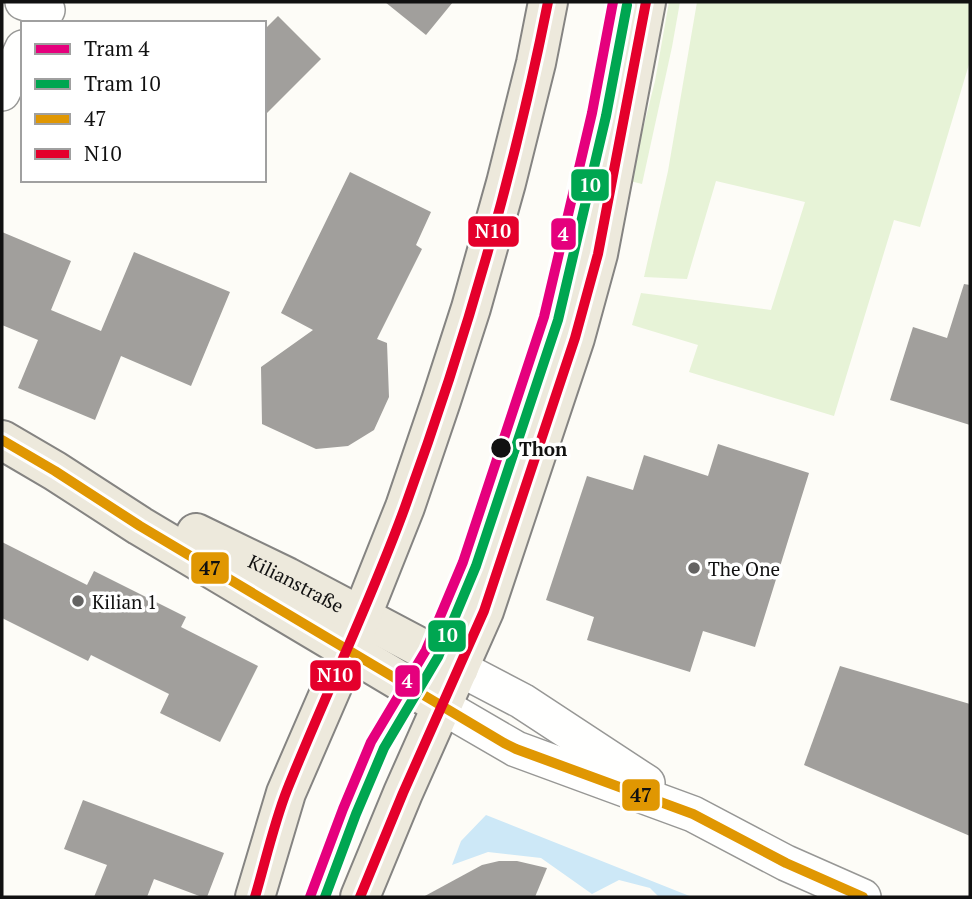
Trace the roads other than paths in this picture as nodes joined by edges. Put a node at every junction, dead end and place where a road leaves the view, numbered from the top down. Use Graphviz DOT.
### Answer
graph roads {
  1 [pos="548,2"];
  2 [pos="646,2"];
  3 [pos="21,52"];
  4 [pos="2,93"];
  5 [pos="2,440"];
  6 [pos="355,633"];
  7 [pos="459,668"];
  8 [pos="442,706"];
  9 [pos="693,814"];
  10 [pos="255,897"];
  11 [pos="360,897"];
  12 [pos="863,897"];
  1 -- 6 [label="main road"];
  2 -- 7 [label="main road"];
  3 -- 4 [label="street"];
  5 -- 6 [label="main road, Kilianstraße"];
  6 -- 7 [label="main road, Kilianstraße"];
  6 -- 8 [label="main road"];
  6 -- 10 [label="main road"];
  7 -- 8 [label="main road"];
  7 -- 9 [label="street"];
  8 -- 9 [label="street"];
  8 -- 11 [label="main road"];
  9 -- 12 [label="street"];
}
